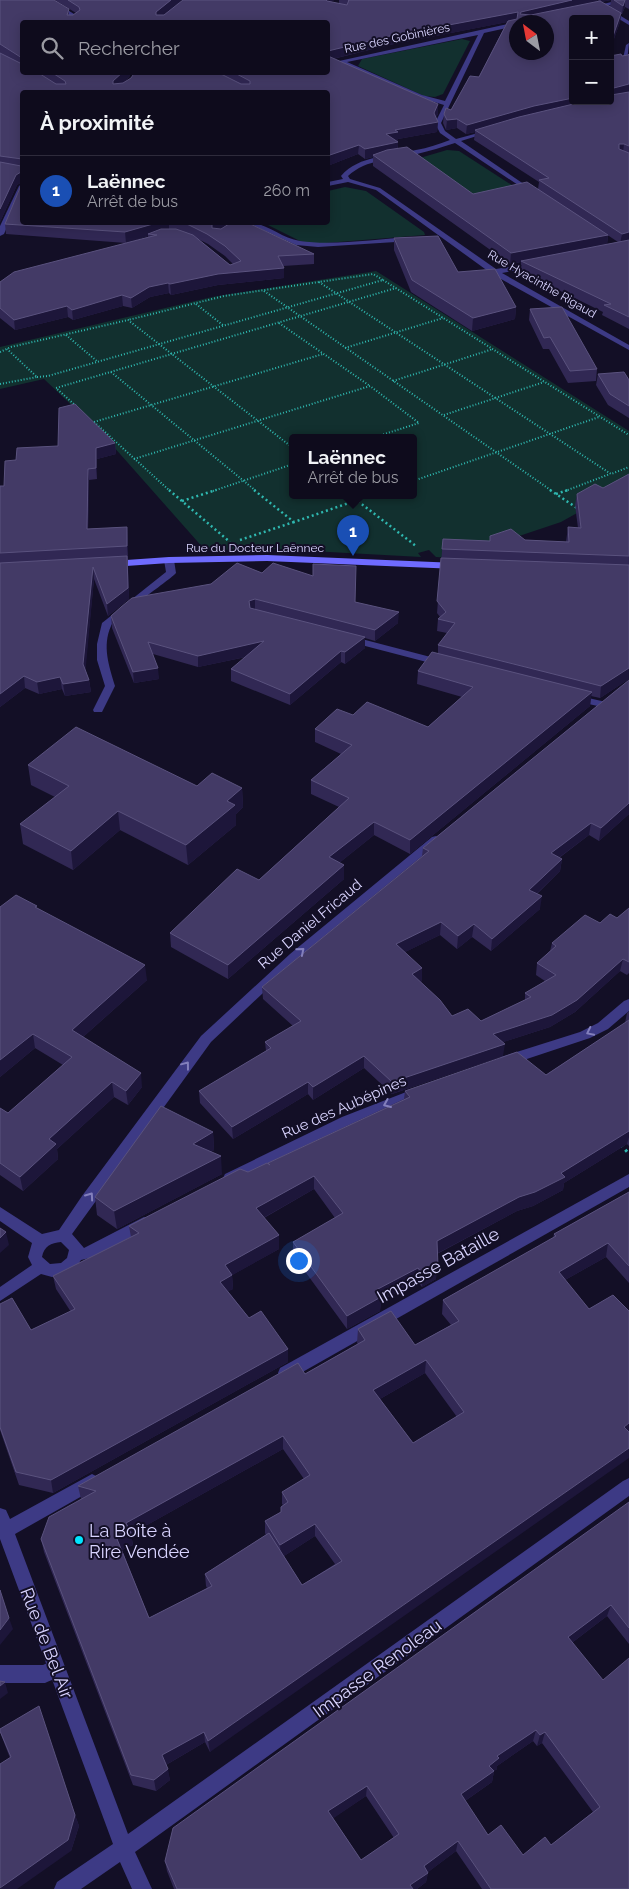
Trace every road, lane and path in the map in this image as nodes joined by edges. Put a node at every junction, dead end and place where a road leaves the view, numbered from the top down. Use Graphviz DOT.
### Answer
graph roads {
  1 [pos="47,0"];
  2 [pos="592,0"];
  3 [pos="628,0"];
  4 [pos="601,6"];
  5 [pos="578,11"];
  6 [pos="73,20"];
  7 [pos="629,23"];
  8 [pos="509,26"];
  9 [pos="482,32"];
  10 [pos="629,45"];
  11 [pos="624,62"];
  12 [pos="447,104"];
  13 [pos="499,128"];
  14 [pos="454,140"];
  15 [pos="348,180"];
  16 [pos="330,184"];
  17 [pos="20,193"];
  18 [pos="537,195"];
  19 [pos="256,225"];
  20 [pos="0,234"];
  21 [pos="446,237"];
  22 [pos="434,238"];
  23 [pos="417,239"];
  24 [pos="546,262"];
  25 [pos="495,272"];
  26 [pos="383,280"];
  27 [pos="319,282"];
  28 [pos="396,288"];
  29 [pos="263,291"];
  30 [pos="336,294"];
  31 [pos="349,302"];
  32 [pos="195,304"];
  33 [pos="287,308"];
  34 [pos="300,316"];
  35 [pos="444,318"];
  36 [pos="128,320"];
  37 [pos="278,323"];
  38 [pos="224,326"];
  39 [pos="395,333"];
  40 [pos="66,335"];
  41 [pos="159,344"];
  42 [pos="346,348"];
  43 [pos="629,348"];
  44 [pos="7,349"];
  45 [pos="493,349"];
  46 [pos="0,352"];
  47 [pos="172,354"];
  48 [pos="323,354"];
  49 [pos="98,362"];
  50 [pos="444,365"];
  51 [pos="110,372"];
  52 [pos="37,377"];
  53 [pos="393,381"];
  54 [pos="544,382"];
  55 [pos="0,384"];
  56 [pos="213,386"];
  57 [pos="370,386"];
  58 [pos="494,398"];
  59 [pos="151,405"];
  60 [pos="81,411"];
  61 [pos="444,415"];
  62 [pos="600,417"];
  63 [pos="259,422"];
  64 [pos="384,434"];
  65 [pos="549,434"];
  66 [pos="629,435"];
  67 [pos="195,441"];
  68 [pos="289,445"];
  69 [pos="498,453"];
  70 [pos="134,460"];
  71 [pos="289,465"];
  72 [pos="629,467"];
  73 [pos="610,474"];
  74 [pos="417,480"];
  75 [pos="243,481"];
  76 [pos="556,494"];
  77 [pos="360,499"];
  78 [pos="357,500"];
  79 [pos="182,501"];
  80 [pos="577,508"];
  81 [pos="294,522"];
  82 [pos="240,540"];
  83 [pos="234,545"];
  84 [pos="415,545"];
  85 [pos="410,547"];
  86 [pos="169,560"];
  87 [pos="104,564"];
  88 [pos="426,564"];
  89 [pos="467,567"];
  90 [pos="340,637"];
  91 [pos="454,666"];
  92 [pos="615,694"];
  93 [pos="568,696"];
  94 [pos="602,704"];
  95 [pos="98,710"];
  96 [pos="587,716"];
  97 [pos="444,833"];
  98 [pos="629,1004"];
  99 [pos="492,1066"];
  100 [pos="430,1088"];
  101 [pos="616,1141"];
  102 [pos="629,1154"];
  103 [pos="629,1180"];
  104 [pos="219,1184"];
  105 [pos="0,1214"];
  106 [pos="159,1216"];
  107 [pos="63,1236"];
  108 [pos="42,1242"];
  109 [pos="77,1255"];
  110 [pos="40,1266"];
  111 [pos="0,1296"];
  112 [pos="274,1380"];
  113 [pos="102,1477"];
  114 [pos="629,1486"];
  115 [pos="3,1524"];
  116 [pos="56,1668"];
  117 [pos="0,1674"];
  118 [pos="124,1848"];
  119 [pos="64,1889"];
  120 [pos="142,1889"];
  1 -- 6 [label="street"];
  2 -- 4 [label="street"];
  3 -- 4 [label="street"];
  4 -- 5 [label="street"];
  4 -- 7 [label="street"];
  8 -- 9 [label="street, Rue des Gobinières"];
  9 -- 12 [label="street"];
  9 -- 12 [label="street, Rue des Gobinières"];
  10 -- 11 [label="street"];
  12 -- 14 [label="street"];
  13 -- 14 [label="street"];
  14 -- 15 [label="street"];
  14 -- 18 [label="street"];
  15 -- 16 [label="street, Rue Hyacinthe Rigaud"];
  15 -- 21 [label="street, Rue Hyacinthe Rigaud"];
  17 -- 20 [label="street"];
  19 -- 23 [label="street"];
  21 -- 22 [label="street"];
  21 -- 25 [label="street, Rue Hyacinthe Rigaud"];
  24 -- 25 [label="street"];
  25 -- 43 [label="street, Rue Hyacinthe Rigaud"];
  26 -- 27 [label="path"];
  26 -- 28 [label="path"];
  26 -- 30 [label="path"];
  27 -- 29 [label="path"];
  27 -- 30 [label="path"];
  28 -- 31 [label="path"];
  28 -- 35 [label="path"];
  29 -- 32 [label="path"];
  29 -- 33 [label="path"];
  30 -- 31 [label="path"];
  30 -- 33 [label="path"];
  31 -- 34 [label="path"];
  31 -- 39 [label="path"];
  32 -- 36 [label="path"];
  32 -- 38 [label="path"];
  33 -- 34 [label="path"];
  33 -- 38 [label="path"];
  34 -- 37 [label="path"];
  34 -- 42 [label="path"];
  35 -- 39 [label="path"];
  35 -- 45 [label="path"];
  36 -- 40 [label="path"];
  36 -- 41 [label="path"];
  37 -- 47 [label="path"];
  37 -- 48 [label="path"];
  38 -- 41 [label="path"];
  39 -- 42 [label="path"];
  39 -- 50 [label="path"];
  40 -- 44 [label="path"];
  40 -- 49 [label="path"];
  41 -- 47 [label="path"];
  41 -- 49 [label="path"];
  42 -- 53 [label="path"];
  44 -- 46 [label="path"];
  44 -- 52 [label="path"];
  45 -- 50 [label="path"];
  45 -- 54 [label="path"];
  47 -- 51 [label="path"];
  47 -- 56 [label="path"];
  48 -- 56 [label="path"];
  48 -- 57 [label="path"];
  49 -- 52 [label="path"];
  50 -- 53 [label="path"];
  50 -- 58 [label="path"];
  51 -- 59 [label="path"];
  51 -- 60 [label="path"];
  52 -- 55 [label="path"];
  53 -- 61 [label="path"];
  54 -- 58 [label="path"];
  54 -- 62 [label="path"];
  56 -- 59 [label="path"];
  56 -- 63 [label="path"];
  57 -- 63 [label="path"];
  57 -- 64 [label="path"];
  58 -- 61 [label="path"];
  58 -- 65 [label="path"];
  59 -- 67 [label="path"];
  59 -- 70 [label="path"];
  61 -- 69 [label="path"];
  62 -- 65 [label="path"];
  62 -- 66 [label="path"];
  63 -- 67 [label="path"];
  63 -- 68 [label="path"];
  65 -- 69 [label="path"];
  65 -- 73 [label="path"];
  67 -- 70 [label="path"];
  67 -- 75 [label="path"];
  69 -- 74 [label="path"];
  69 -- 76 [label="path"];
  70 -- 79 [label="path"];
  71 -- 75 [label="path"];
  72 -- 73 [label="path"];
  73 -- 76 [label="path"];
  75 -- 79 [label="path"];
  75 -- 81 [label="path"];
  76 -- 80 [label="path"];
  77 -- 78 [label="path"];
  78 -- 81 [label="path"];
  78 -- 84 [label="path"];
  79 -- 83 [label="path"];
  81 -- 82 [label="path"];
  84 -- 85 [label="path"];
  84 -- 88 [label="path"];
  86 -- 87 [label="street, Rue du Docteur Laënnec"];
  86 -- 88 [label="street, Rue du Docteur Laënnec"];
  86 -- 95 [label="street"];
  88 -- 89 [label="street, Rue du Docteur Laënnec"];
  90 -- 91 [label="street"];
  92 -- 94 [label="street"];
  93 -- 94 [label="street"];
  94 -- 96 [label="street"];
  107 -- 97 [label="street, Rue Daniel Fricaud, one-way"];
  98 -- 99 [label="street, one-way"];
  100 -- 104 [label="street, Rue des Aubépines, one-way"];
  101 -- 102 [label="path"];
  103 -- 112 [label="street, Impasse Bataille"];
  105 -- 108 [label="street"];
  106 -- 109 [label="street"];
  107 -- 108 [label="street"];
  107 -- 109 [label="street"];
  108 -- 110 [label="street"];
  109 -- 110 [label="street"];
  110 -- 111 [label="street"];
  113 -- 115 [label="street"];
  114 -- 118 [label="street, Impasse Renoleau"];
  115 -- 116 [label="street, Rue de Bel Air"];
  116 -- 117 [label="street"];
  116 -- 118 [label="street, Rue de Bel Air"];
  118 -- 119 [label="street, Impasse Renoleau"];
  118 -- 120 [label="street, Rue de Bel Air"];
}
